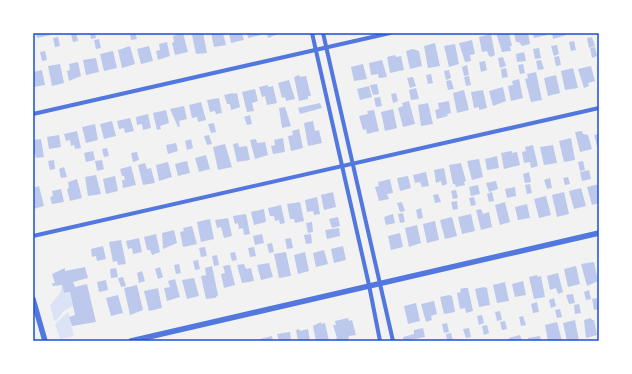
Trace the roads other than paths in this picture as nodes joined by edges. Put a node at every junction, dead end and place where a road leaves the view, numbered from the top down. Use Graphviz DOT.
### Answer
graph roads {
  1 [pos="312,33"];
  2 [pos="323,33"];
  3 [pos="390,33"];
  4 [pos="326,47"];
  5 [pos="315,49"];
  6 [pos="599,108"];
  7 [pos="33,114"];
  8 [pos="353,163"];
  9 [pos="343,165"];
  10 [pos="599,233"];
  11 [pos="33,236"];
  12 [pos="380,282"];
  13 [pos="369,285"];
  14 [pos="33,299"];
  15 [pos="45,341"];
  16 [pos="131,341"];
  17 [pos="380,341"];
  18 [pos="393,341"];
  1 -- 5 [label="street"];
  2 -- 4 [label="street"];
  3 -- 4 [label="street"];
  4 -- 5 [label="street"];
  4 -- 8 [label="street"];
  5 -- 7 [label="street"];
  5 -- 9 [label="street"];
  6 -- 8 [label="street"];
  8 -- 9 [label="street"];
  8 -- 12 [label="street"];
  9 -- 11 [label="street"];
  9 -- 13 [label="street"];
  10 -- 12 [label="street"];
  12 -- 13 [label="street"];
  12 -- 18 [label="street"];
  13 -- 16 [label="street"];
  13 -- 17 [label="street"];
  14 -- 15 [label="street"];
}
